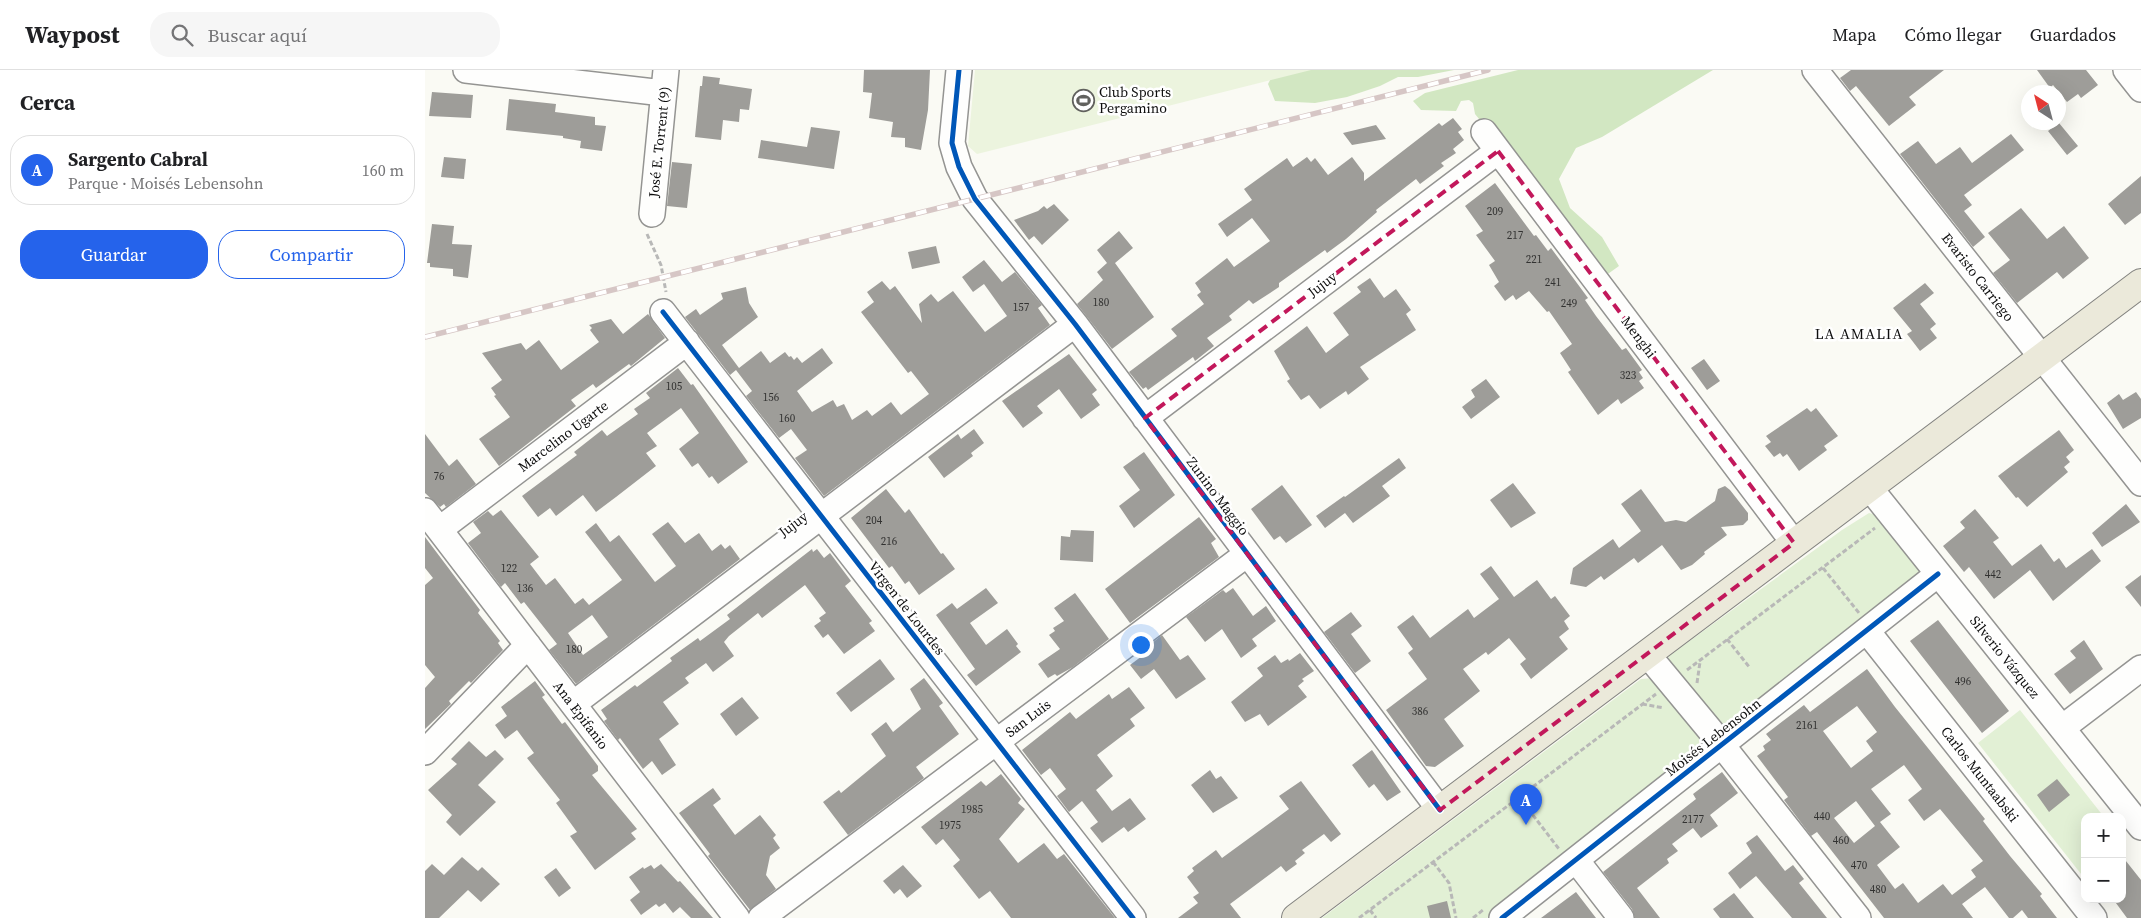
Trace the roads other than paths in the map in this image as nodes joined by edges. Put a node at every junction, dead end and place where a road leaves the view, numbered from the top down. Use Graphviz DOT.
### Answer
graph roads {
  1 [pos="466,70"];
  2 [pos="959,70"];
  3 [pos="1815,70"];
  4 [pos="2126,70"];
  5 [pos="665,81"];
  6 [pos="2141,89"];
  7 [pos="1491,141"];
  8 [pos="652,214"];
  9 [pos="2141,283"];
  10 [pos="663,312"];
  11 [pos="1075,324"];
  12 [pos="687,342"];
  13 [pos="2041,357"];
  14 [pos="1145,418"];
  15 [pos="2141,484"];
  16 [pos="1869,486"];
  17 [pos="822,516"];
  18 [pos="432,520"];
  19 [pos="1794,543"];
  20 [pos="1247,554"];
  21 [pos="1938,574"];
  22 [pos="1864,623"];
  23 [pos="528,645"];
  24 [pos="1647,654"];
  25 [pos="2141,668"];
  26 [pos="573,704"];
  27 [pos="2063,728"];
  28 [pos="997,741"];
  29 [pos="1722,745"];
  30 [pos="425,752"];
  31 [pos="1439,810"];
  32 [pos="2141,827"];
  33 [pos="1568,855"];
  34 [pos="737,918"];
  35 [pos="761,918"];
  36 [pos="1133,918"];
  37 [pos="1296,918"];
  38 [pos="1502,918"];
  39 [pos="1621,918"];
  40 [pos="1858,918"];
  41 [pos="2094,918"];
  1 -- 5 [label="street"];
  2 -- 11 [label="street, Zunino Maggio"];
  3 -- 13 [label="street, Evaristo Carriego"];
  4 -- 6 [label="street"];
  5 -- 8 [label="street, José E. Torrent (9)"];
  7 -- 14 [label="street, Jujuy"];
  7 -- 19 [label="street, Menghi"];
  9 -- 13 [label="main road"];
  10 -- 12 [label="street, Virgen de Lourdes"];
  11 -- 14 [label="street, Zunino Maggio"];
  11 -- 17 [label="street, Jujuy"];
  12 -- 17 [label="street, Virgen de Lourdes"];
  12 -- 18 [label="street, Marcelino Ugarte"];
  13 -- 15 [label="street, Evaristo Carriego"];
  13 -- 16 [label="main road"];
  14 -- 20 [label="street, Zunino Maggio"];
  16 -- 19 [label="main road"];
  16 -- 21 [label="street, Silverio Vázquez"];
  17 -- 26 [label="street, Jujuy"];
  17 -- 28 [label="street, Virgen de Lourdes"];
  18 -- 23 [label="street, Ana Epifanio"];
  19 -- 24 [label="main road"];
  20 -- 28 [label="street, San Luis"];
  20 -- 31 [label="street, Zunino Maggio"];
  21 -- 22 [label="street, Moisés Lebensohn"];
  21 -- 27 [label="street, Silverio Vázquez"];
  22 -- 29 [label="street, Moisés Lebensohn"];
  22 -- 41 [label="street, Carlos Muntaabski"];
  23 -- 26 [label="street, Ana Epifanio"];
  23 -- 30 [label="street"];
  24 -- 29 [label="street"];
  24 -- 31 [label="main road"];
  25 -- 27 [label="street"];
  26 -- 34 [label="street, Ana Epifanio"];
  27 -- 32 [label="street, Silverio Vázquez"];
  28 -- 35 [label="street, San Luis"];
  28 -- 36 [label="street, Virgen de Lourdes"];
  29 -- 33 [label="street, Moisés Lebensohn"];
  29 -- 40 [label="street"];
  31 -- 37 [label="main road"];
  33 -- 38 [label="street, Moisés Lebensohn"];
  33 -- 39 [label="street"];
}
